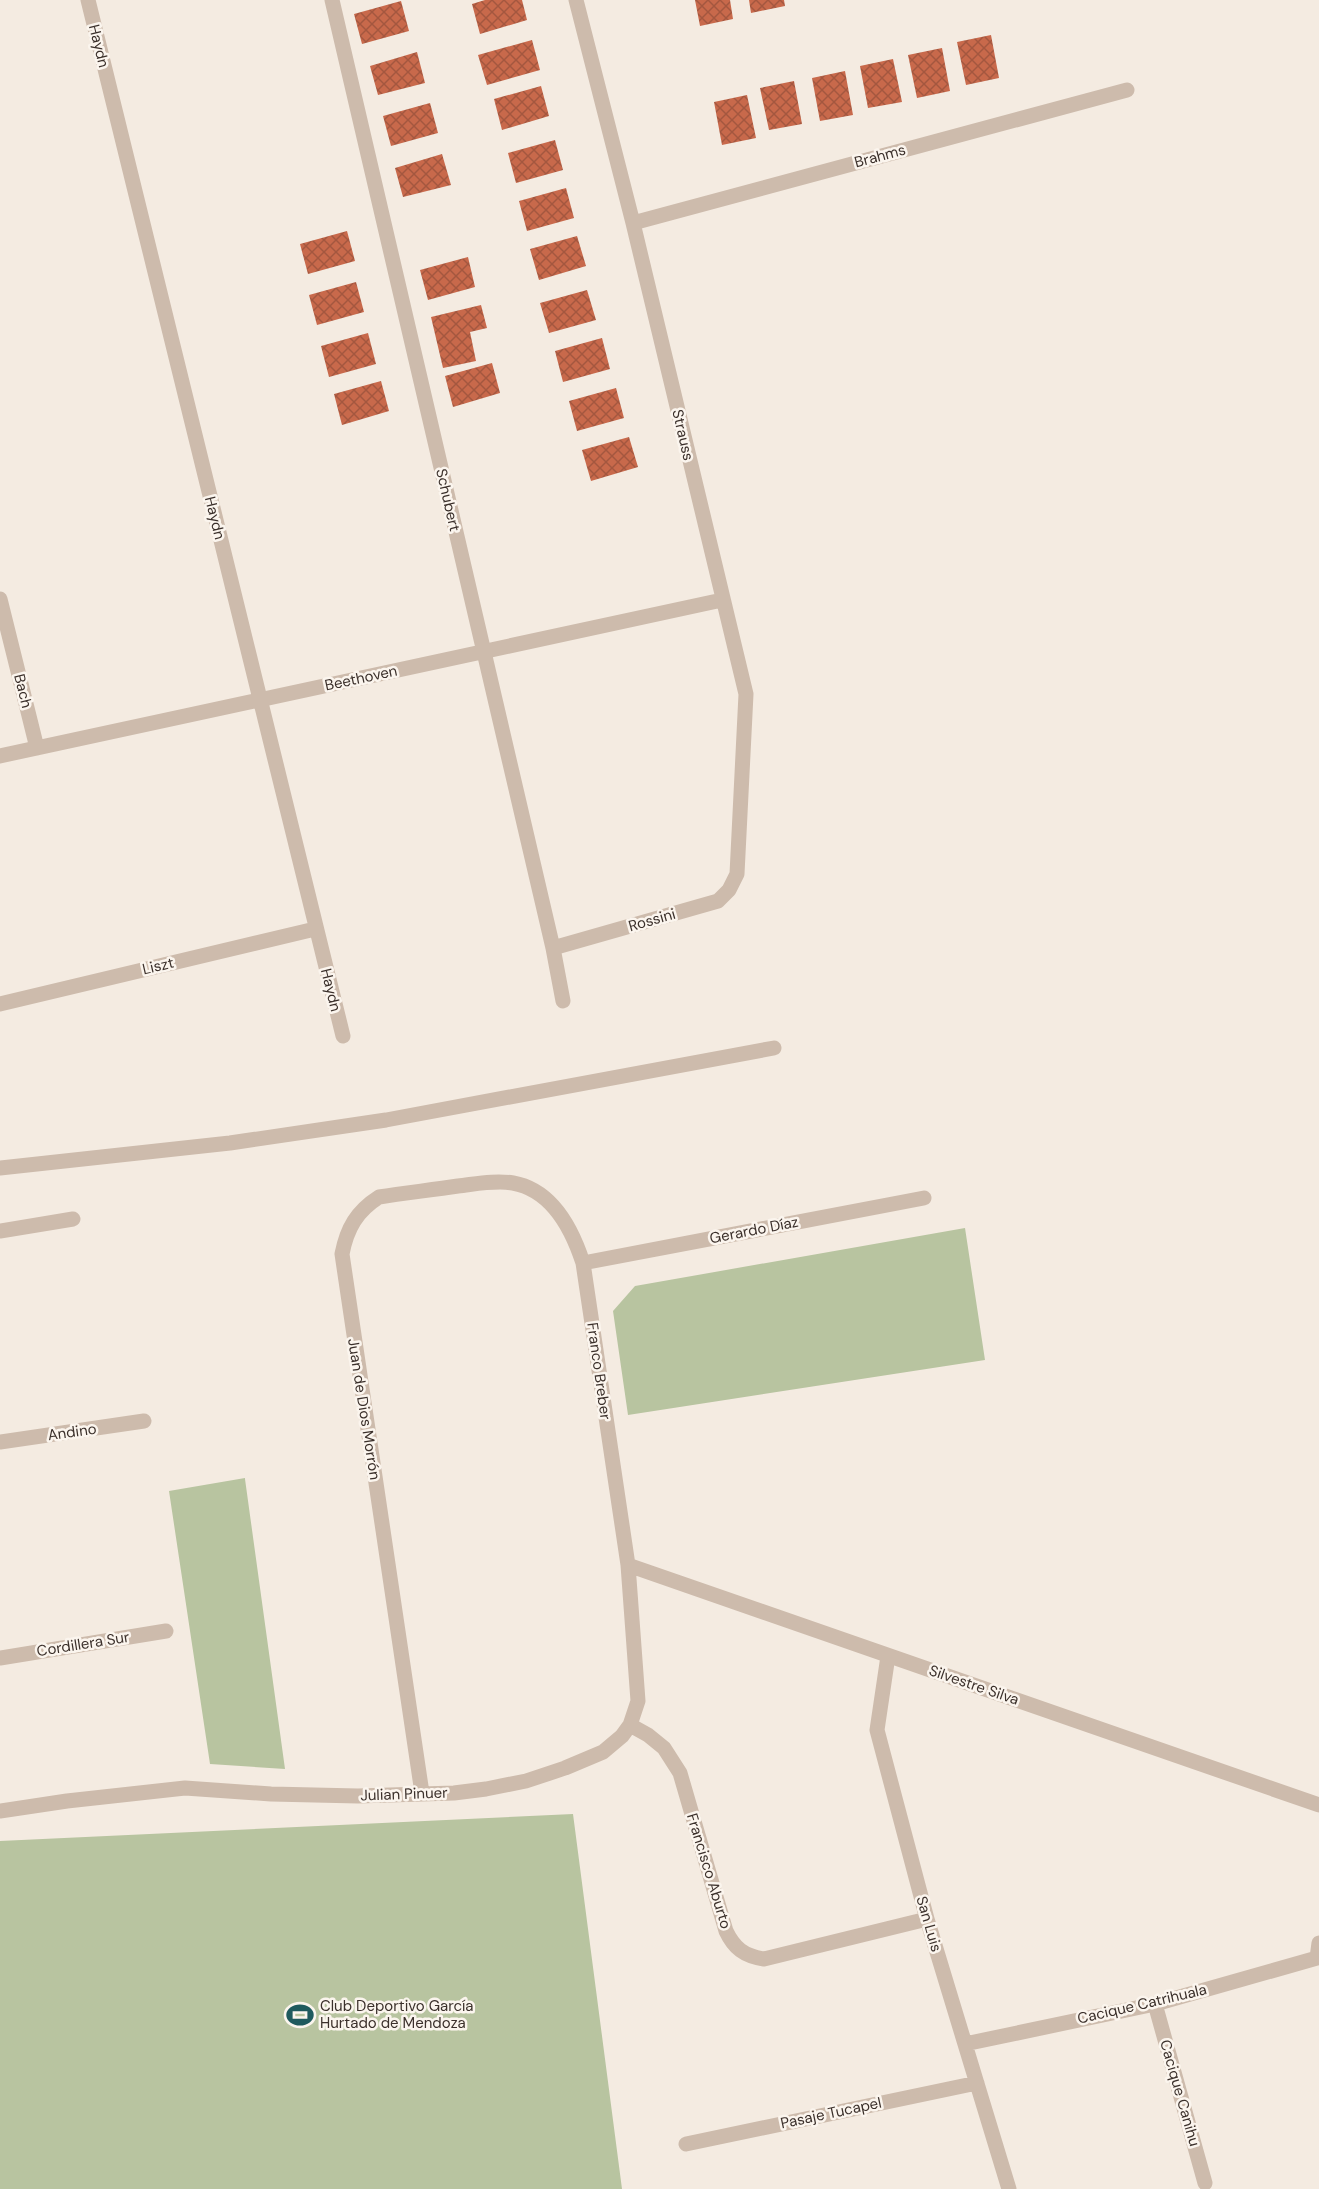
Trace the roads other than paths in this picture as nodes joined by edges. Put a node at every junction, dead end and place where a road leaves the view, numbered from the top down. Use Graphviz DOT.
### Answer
graph roads {
  1 [pos="88,0"];
  2 [pos="332,0"];
  3 [pos="576,0"];
  4 [pos="1127,90"];
  5 [pos="633,223"];
  6 [pos="0,599"];
  7 [pos="722,600"];
  8 [pos="483,652"];
  9 [pos="259,700"];
  10 [pos="38,748"];
  11 [pos="0,756"];
  12 [pos="737,874"];
  13 [pos="315,929"];
  14 [pos="553,948"];
  15 [pos="563,1001"];
  16 [pos="0,1004"];
  17 [pos="343,1036"];
  18 [pos="774,1048"];
  19 [pos="0,1168"];
  20 [pos="537,1192"];
  21 [pos="924,1198"];
  22 [pos="74,1219"];
  23 [pos="0,1231"];
  24 [pos="583,1263"];
  25 [pos="144,1421"];
  26 [pos="0,1442"];
  27 [pos="628,1565"];
  28 [pos="166,1631"];
  29 [pos="888,1656"];
  30 [pos="0,1658"];
  31 [pos="630,1725"];
  32 [pos="422,1793"];
  33 [pos="1319,1805"];
  34 [pos="0,1811"];
  35 [pos="927,1919"];
  36 [pos="1319,1943"];
  37 [pos="1155,2004"];
  38 [pos="965,2044"];
  39 [pos="976,2083"];
  40 [pos="686,2144"];
  41 [pos="1205,2183"];
  42 [pos="1009,2189"];
  1 -- 9 [label="street, Haydn"];
  2 -- 8 [label="street, Schubert"];
  3 -- 5 [label="street, Strauss"];
  4 -- 5 [label="street, Brahms"];
  5 -- 7 [label="street, Strauss"];
  6 -- 10 [label="street, Bach"];
  7 -- 8 [label="street, Beethoven"];
  7 -- 12 [label="street, Strauss"];
  8 -- 9 [label="street, Beethoven"];
  8 -- 14 [label="street, Schubert"];
  9 -- 10 [label="street, Beethoven"];
  9 -- 13 [label="street, Haydn"];
  10 -- 11 [label="street, Beethoven"];
  12 -- 14 [label="street, Rossini"];
  13 -- 16 [label="street, Liszt"];
  13 -- 17 [label="street, Haydn"];
  14 -- 15 [label="street, Schubert"];
  18 -- 19 [label="street"];
  20 -- 24 [label="street, Franco Breber"];
  20 -- 32 [label="street, Juan de Dios Morrón"];
  21 -- 24 [label="street, Gerardo Díaz"];
  22 -- 23 [label="street"];
  24 -- 27 [label="street, Franco Breber"];
  25 -- 26 [label="street, Andino"];
  27 -- 29 [label="street, Silvestre Silva"];
  27 -- 31 [label="street, Julian Pinuer"];
  28 -- 30 [label="street, Cordillera Sur"];
  29 -- 33 [label="street, Silvestre Silva"];
  29 -- 35 [label="street, San Luis"];
  31 -- 32 [label="street, Julian Pinuer"];
  31 -- 35 [label="street, Francisco Aburto"];
  32 -- 34 [label="street, Julian Pinuer"];
  35 -- 38 [label="street, San Luis"];
  36 -- 37 [label="street, Cacique Catrihuala"];
  37 -- 38 [label="street, Cacique Catrihuala"];
  37 -- 41 [label="street, Cacique Canihu"];
  38 -- 39 [label="street, San Luis"];
  39 -- 40 [label="street, Pasaje Tucapel"];
  39 -- 42 [label="street, San Luis"];
}
